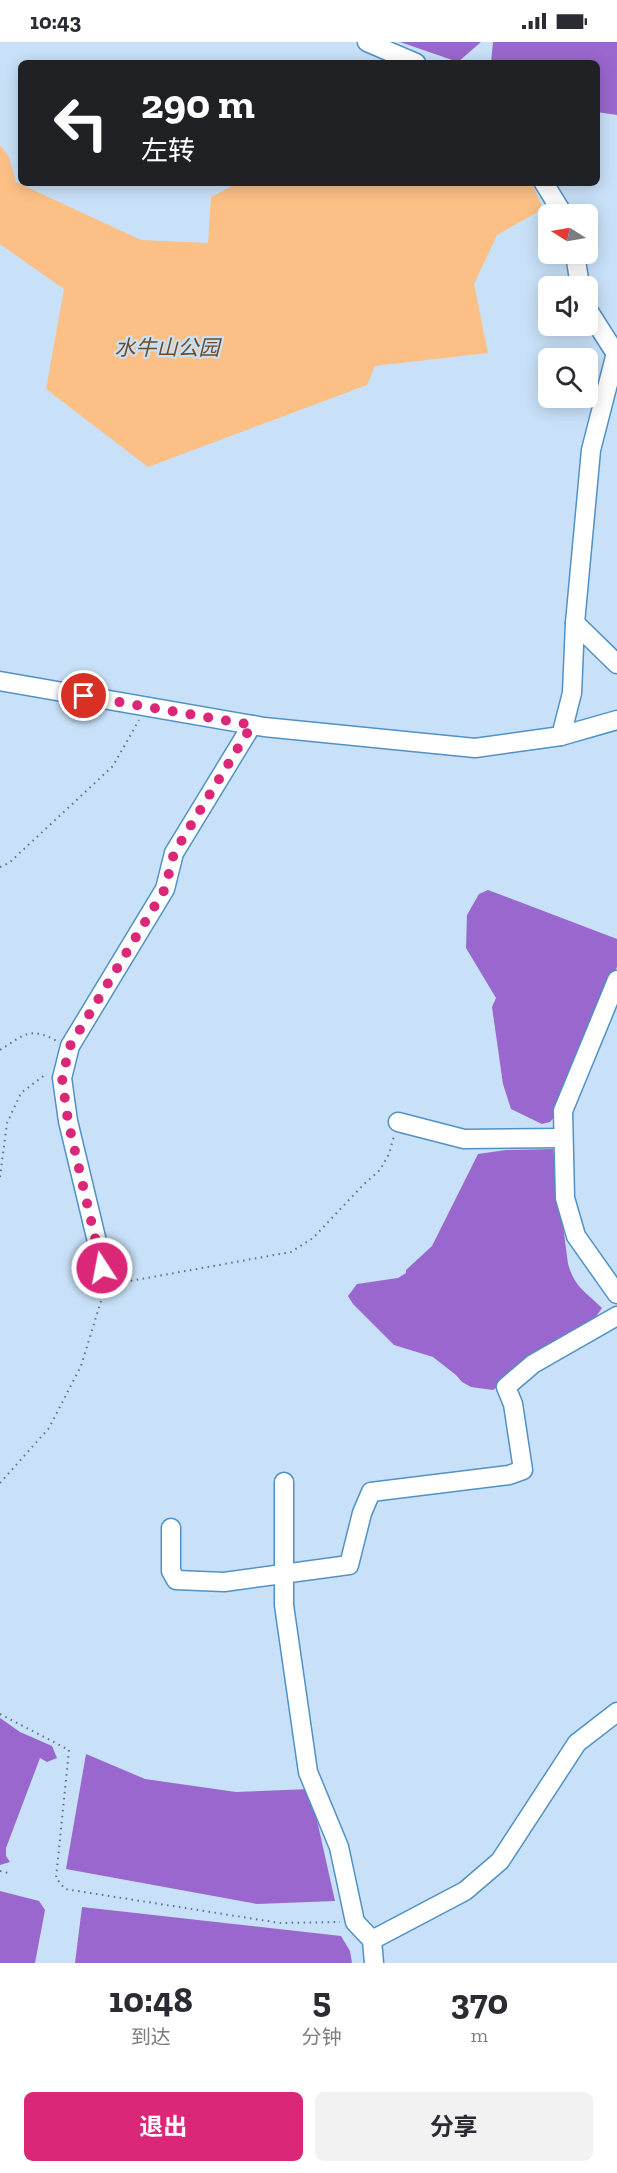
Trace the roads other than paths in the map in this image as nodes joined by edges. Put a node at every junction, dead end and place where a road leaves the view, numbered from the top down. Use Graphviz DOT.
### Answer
graph roads {
  1 [pos="367,42"];
  2 [pos="409,60"];
  3 [pos="546,186"];
  4 [pos="557,204"];
  5 [pos="598,325"];
  6 [pos="616,351"];
  7 [pos="575,623"];
  8 [pos="617,664"];
  9 [pos="0,681"];
  10 [pos="617,720"];
  11 [pos="252,725"];
  12 [pos="561,736"];
  13 [pos="617,980"];
  14 [pos="398,1122"];
  15 [pos="563,1138"];
  16 [pos="105,1286"];
  17 [pos="617,1294"];
  18 [pos="617,1317"];
  19 [pos="284,1482"];
  20 [pos="171,1528"];
  21 [pos="284,1573"];
  22 [pos="617,1712"];
  23 [pos="372,1940"];
  24 [pos="374,1963"];
  1 -- 2 [label="street"];
  3 -- 4 [label="street"];
  5 -- 6 [label="street"];
  6 -- 7 [label="street"];
  7 -- 8 [label="street"];
  7 -- 12 [label="street"];
  9 -- 11 [label="street"];
  10 -- 12 [label="street"];
  11 -- 12 [label="street"];
  11 -- 16 [label="street"];
  13 -- 15 [label="street"];
  14 -- 15 [label="street"];
  15 -- 17 [label="street"];
  18 -- 21 [label="street"];
  19 -- 21 [label="street"];
  20 -- 21 [label="street"];
  21 -- 23 [label="street"];
  22 -- 23 [label="street"];
  23 -- 24 [label="street"];
}
